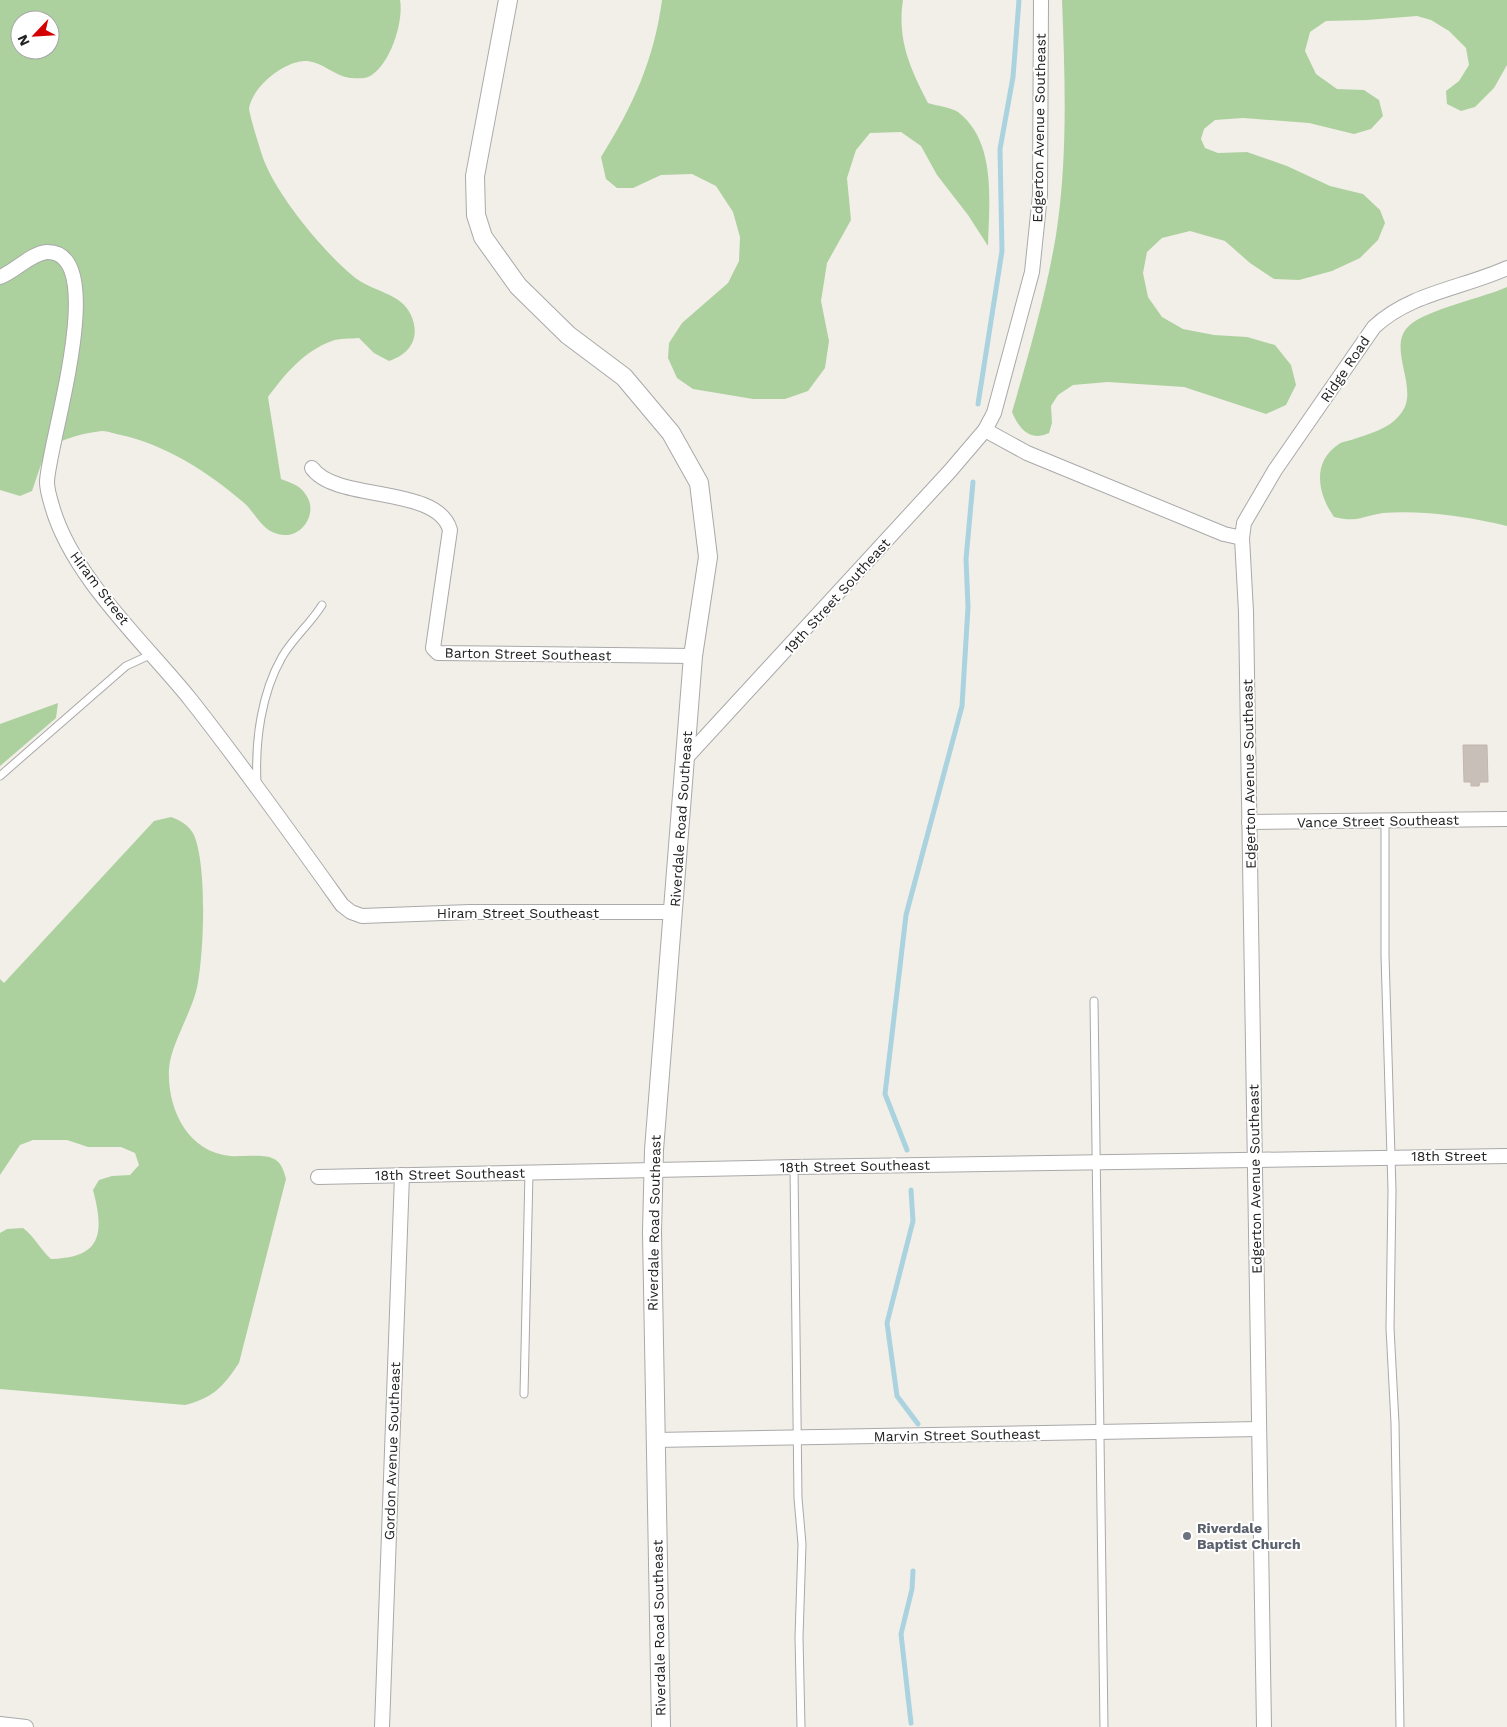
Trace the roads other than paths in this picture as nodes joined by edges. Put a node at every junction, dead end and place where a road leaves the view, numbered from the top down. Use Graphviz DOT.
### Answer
graph roads {
  1 [pos="508,0"];
  2 [pos="1041,0"];
  3 [pos="1507,268"];
  4 [pos="0,276"];
  5 [pos="985,430"];
  6 [pos="312,468"];
  7 [pos="1242,538"];
  8 [pos="322,605"];
  9 [pos="152,654"];
  10 [pos="694,656"];
  11 [pos="685,759"];
  12 [pos="0,776"];
  13 [pos="257,786"];
  14 [pos="1507,819"];
  15 [pos="1386,820"];
  16 [pos="1250,822"];
  17 [pos="674,912"];
  18 [pos="362,916"];
  19 [pos="1094,1002"];
  20 [pos="1507,1156"];
  21 [pos="1391,1157"];
  22 [pos="1255,1159"];
  23 [pos="1095,1162"];
  24 [pos="794,1167"];
  25 [pos="653,1170"];
  26 [pos="529,1172"];
  27 [pos="402,1175"];
  28 [pos="318,1177"];
  29 [pos="524,1394"];
  30 [pos="1259,1430"];
  31 [pos="1099,1432"];
  32 [pos="797,1438"];
  33 [pos="655,1440"];
  34 [pos="0,1724"];
  35 [pos="26,1727"];
  36 [pos="382,1727"];
  37 [pos="661,1727"];
  38 [pos="801,1727"];
  39 [pos="1104,1727"];
  40 [pos="1264,1727"];
  41 [pos="1400,1727"];
  1 -- 10 [label="street, Riverdale Road Southeast"];
  2 -- 5 [label="street, Edgerton Avenue Southeast"];
  3 -- 7 [label="street, Ridge Road"];
  4 -- 9 [label="street, Hiram Street"];
  5 -- 7 [label="street"];
  5 -- 11 [label="street, 19th Street Southeast"];
  6 -- 10 [label="street, Barton Street Southeast"];
  7 -- 16 [label="street, Edgerton Avenue Southeast"];
  8 -- 13 [label="lane"];
  9 -- 12 [label="lane"];
  9 -- 13 [label="street, Hiram Street"];
  10 -- 11 [label="street, Riverdale Road Southeast"];
  11 -- 17 [label="street, Riverdale Road Southeast"];
  13 -- 18 [label="street, Hiram Street"];
  14 -- 15 [label="street, Vance Street Southeast"];
  15 -- 16 [label="street, Vance Street Southeast"];
  15 -- 21 [label="lane"];
  16 -- 22 [label="street, Edgerton Avenue Southeast"];
  17 -- 18 [label="street, Hiram Street Southeast"];
  17 -- 25 [label="street, Riverdale Road Southeast"];
  19 -- 23 [label="lane"];
  20 -- 21 [label="street, 18th Street"];
  21 -- 22 [label="street, 18th Street Southeast"];
  21 -- 41 [label="lane"];
  22 -- 23 [label="street, 18th Street Southeast"];
  22 -- 30 [label="street, Edgerton Avenue Southeast"];
  23 -- 24 [label="street, 18th Street Southeast"];
  23 -- 31 [label="lane"];
  24 -- 25 [label="street, 18th Street Southeast"];
  24 -- 32 [label="lane"];
  25 -- 26 [label="street, 18th Street Southeast"];
  25 -- 33 [label="street, Riverdale Road Southeast"];
  26 -- 27 [label="street, 18th Street Southeast"];
  26 -- 29 [label="lane"];
  27 -- 28 [label="street, 18th Street Southeast"];
  27 -- 36 [label="street, Gordon Avenue Southeast"];
  30 -- 31 [label="street, Marvin Street Southeast"];
  30 -- 40 [label="street, Edgerton Avenue Southeast"];
  31 -- 32 [label="street, Marvin Street Southeast"];
  31 -- 39 [label="lane"];
  32 -- 33 [label="street, Marvin Street Southeast"];
  32 -- 38 [label="lane"];
  33 -- 37 [label="street, Riverdale Road Southeast"];
  34 -- 35 [label="street"];
}
